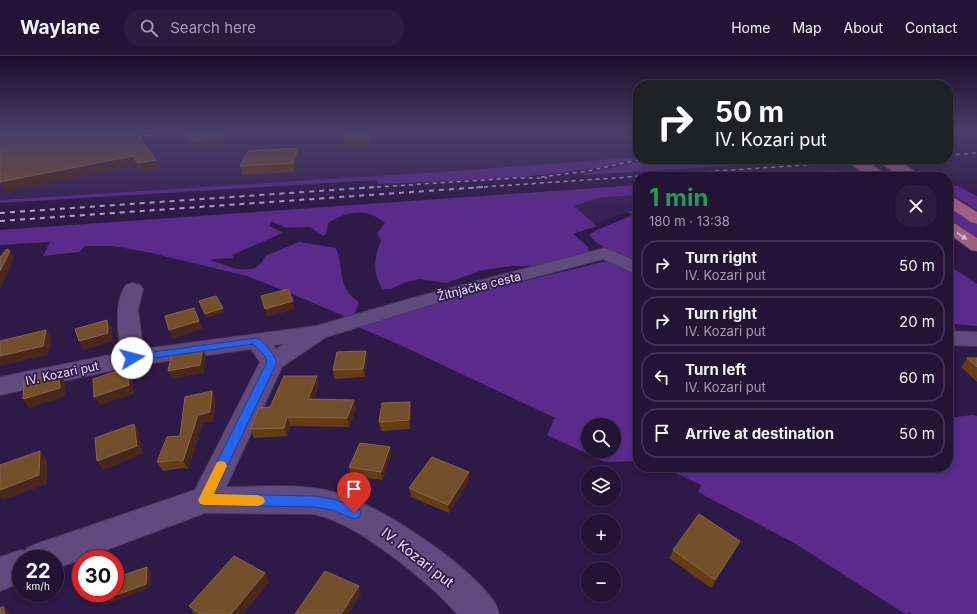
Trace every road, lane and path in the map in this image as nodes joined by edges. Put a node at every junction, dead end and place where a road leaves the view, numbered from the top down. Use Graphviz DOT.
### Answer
graph roads {
  1 [pos="861,164"];
  2 [pos="892,164"];
  3 [pos="872,172"];
  4 [pos="904,172"];
  5 [pos="953,203"];
  6 [pos="977,219"];
  7 [pos="953,229"];
  8 [pos="977,246"];
  9 [pos="633,267"];
  10 [pos="134,289"];
  11 [pos="318,332"];
  12 [pos="953,338"];
  13 [pos="977,339"];
  14 [pos="256,341"];
  15 [pos="132,358"];
  16 [pos="272,362"];
  17 [pos="0,386"];
  18 [pos="205,500"];
  19 [pos="64,550"];
  20 [pos="12,569"];
  21 [pos="0,574"];
  22 [pos="481,614"];
  1 -- 3 [label="main road, bridge"];
  2 -- 4 [label="main road, bridge"];
  5 -- 6 [label="main road"];
  7 -- 8 [label="main road, one-way"];
  9 -- 11 [label="street, Žitnjačka cesta"];
  10 -- 15 [label="street"];
  11 -- 14 [label="street, IV. Kozari put"];
  11 -- 16 [label="street"];
  12 -- 13 [label="street"];
  14 -- 15 [label="street, IV. Kozari put"];
  14 -- 16 [label="street"];
  15 -- 17 [label="street, IV. Kozari put"];
  16 -- 18 [label="street"];
  18 -- 19 [label="street, IV. Kozari put"];
  18 -- 22 [label="street, IV. Kozari put"];
  20 -- 21 [label="street"];
}
